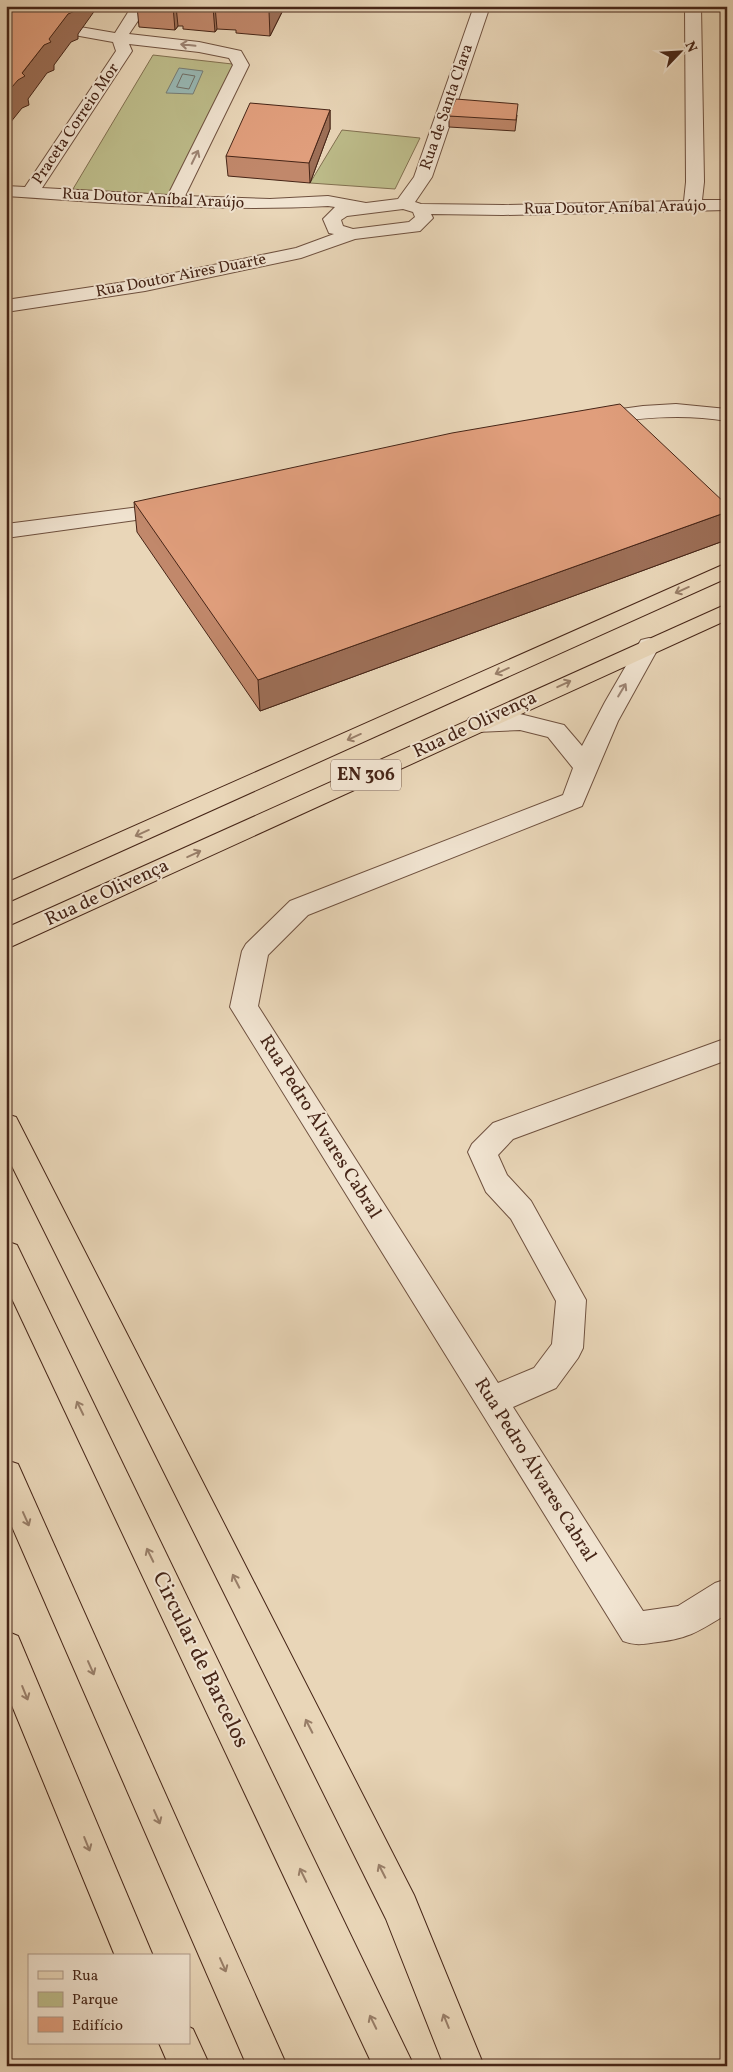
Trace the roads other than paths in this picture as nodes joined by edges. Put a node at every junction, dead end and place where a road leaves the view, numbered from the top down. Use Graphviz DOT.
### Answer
graph roads {
  1 [pos="140,6"];
  2 [pos="482,6"];
  3 [pos="693,6"];
  4 [pos="80,32"];
  5 [pos="119,38"];
  6 [pos="6,190"];
  7 [pos="30,193"];
  8 [pos="174,201"];
  9 [pos="270,204"];
  10 [pos="727,205"];
  11 [pos="692,206"];
  12 [pos="373,208"];
  13 [pos="416,210"];
  14 [pos="332,219"];
  15 [pos="352,234"];
  16 [pos="6,306"];
  17 [pos="727,408"];
  18 [pos="705,410"];
  19 [pos="727,415"];
  20 [pos="573,422"];
  21 [pos="188,504"];
  22 [pos="6,531"];
  23 [pos="727,570"];
  24 [pos="727,611"];
  25 [pos="650,645"];
  26 [pos="477,724"];
  27 [pos="584,765"];
  28 [pos="6,894"];
  29 [pos="6,940"];
  30 [pos="727,1048"];
  31 [pos="6,1125"];
  32 [pos="6,1254"];
  33 [pos="492,1401"];
  34 [pos="6,1475"];
  35 [pos="727,1595"];
  36 [pos="6,1648"];
  37 [pos="133,1954"];
  38 [pos="179,2044"];
  39 [pos="190,2066"];
  40 [pos="267,2066"];
  41 [pos="394,2066"];
  42 [pos="464,2066"];
  1 -- 5 [label="street"];
  2 -- 13 [label="street, Rua de Santa Clara"];
  3 -- 11 [label="street"];
  4 -- 5 [label="street"];
  5 -- 7 [label="street, Praceta Correio Mor"];
  8 -- 5 [label="street, Praceta Correio Mor, one-way"];
  6 -- 7 [label="street, Rua Doutor Aníbal Araújo"];
  7 -- 8 [label="street, Rua Doutor Aníbal Araújo"];
  8 -- 9 [label="street, Rua Doutor Aníbal Araújo"];
  9 -- 12 [label="street, Rua Doutor Aníbal Araújo"];
  9 -- 14 [label="street, Rua Doutor Aníbal Araújo"];
  10 -- 11 [label="street, Rua Doutor Aníbal Araújo"];
  11 -- 13 [label="street, Rua Doutor Aníbal Araújo"];
  12 -- 13 [label="street, Rua Doutor Aníbal Araújo"];
  12 -- 14 [label="street, Rua Doutor Aníbal Araújo"];
  13 -- 15 [label="street, Rua Doutor Aníbal Araújo"];
  14 -- 15 [label="street, Rua Doutor Aníbal Araújo"];
  15 -- 16 [label="street, Rua Doutor Aires Duarte"];
  17 -- 18 [label="street"];
  18 -- 19 [label="street"];
  18 -- 20 [label="street"];
  21 -- 22 [label="street"];
  23 -- 28 [label="main road, Rua de Olivença / EN 306, one-way"];
  24 -- 25 [label="main road, Rua de Olivença / EN 306"];
  26 -- 25 [label="main road, Rua de Olivença / EN 306, one-way"];
  27 -- 25 [label="street, Rua Pedro Álvares Cabral, one-way"];
  26 -- 27 [label="street"];
  29 -- 26 [label="main road, Rua de Olivença / EN 306, one-way"];
  27 -- 33 [label="street, Rua Pedro Álvares Cabral"];
  30 -- 33 [label="street"];
  42 -- 31 [label="main road, one-way"];
  41 -- 32 [label="main road, Circular de Barcelos, one-way"];
  33 -- 35 [label="street, Rua Pedro Álvares Cabral"];
  34 -- 40 [label="main road, one-way"];
  36 -- 37 [label="main road, one-way"];
  38 -- 39 [label="main road"];
}
